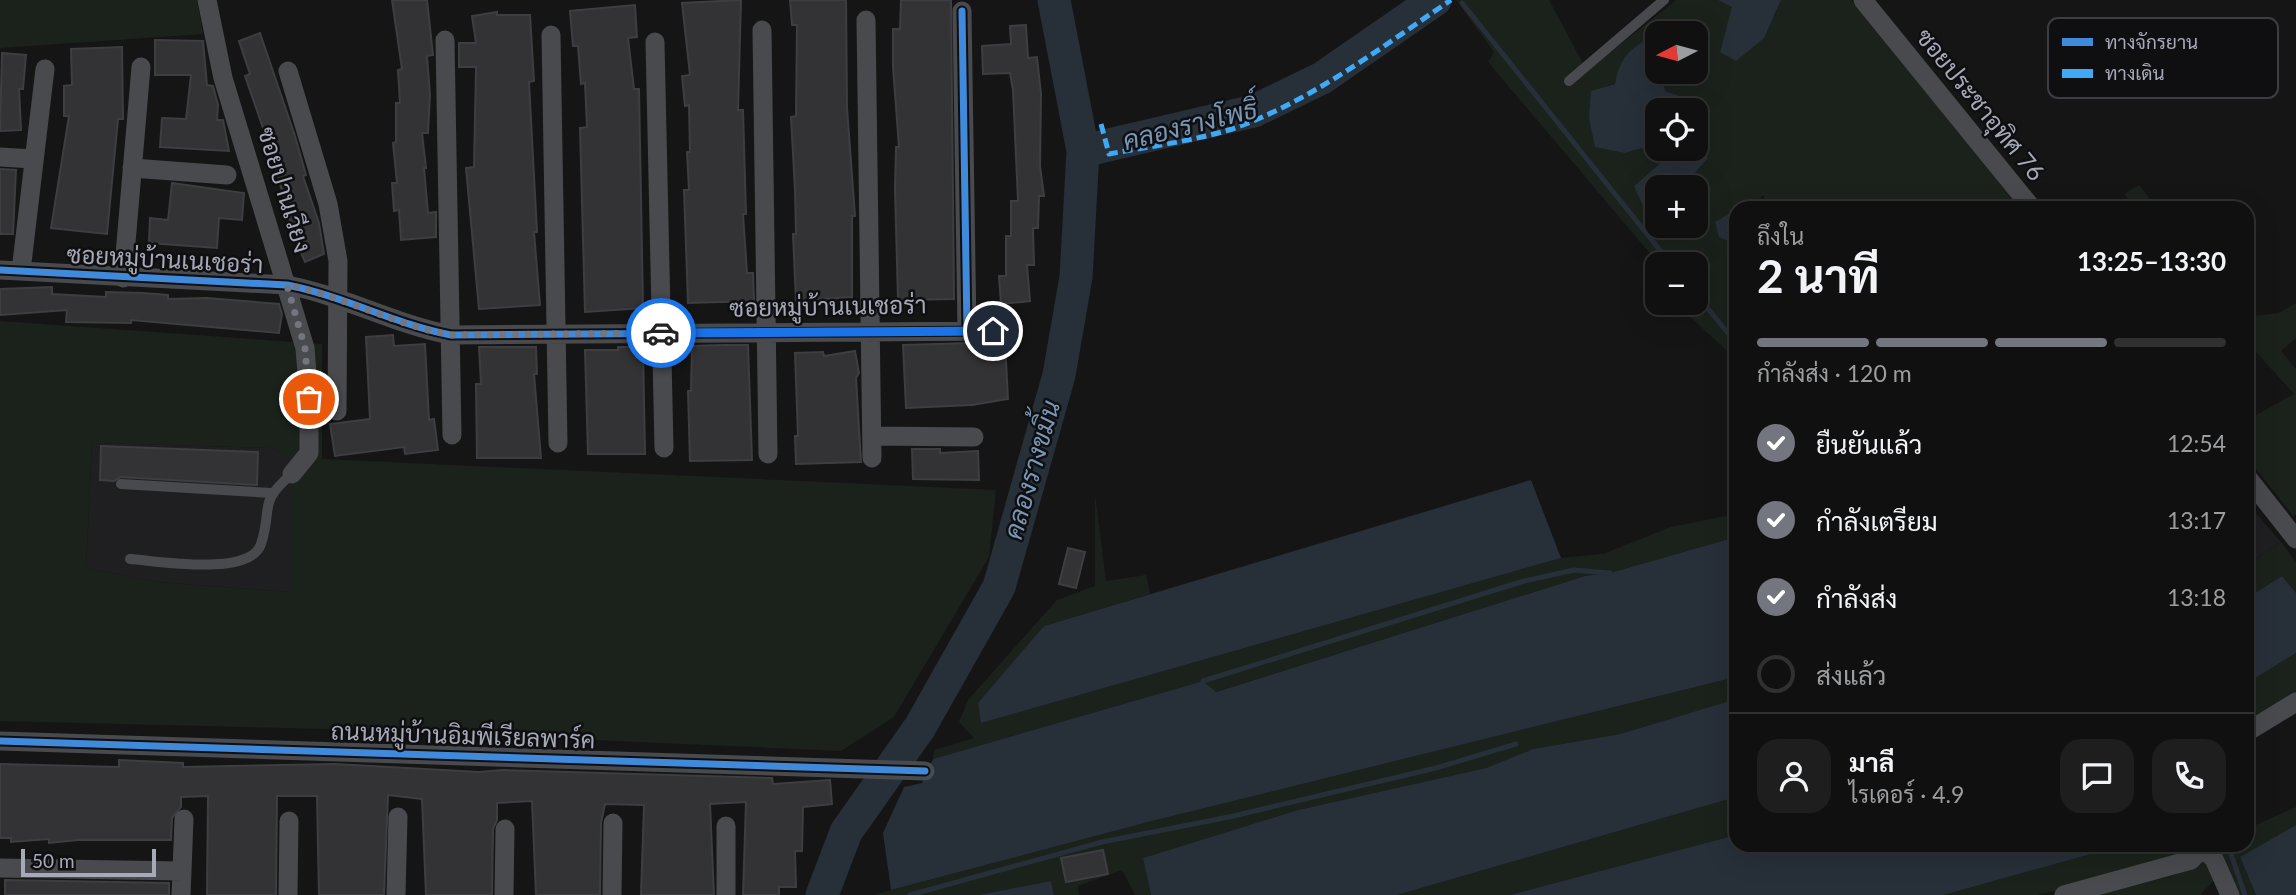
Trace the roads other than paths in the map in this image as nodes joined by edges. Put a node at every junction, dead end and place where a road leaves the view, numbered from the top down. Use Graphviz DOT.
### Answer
graph roads {
  1 [pos="207,0"];
  2 [pos="1664,0"];
  3 [pos="1863,0"];
  4 [pos="962,11"];
  5 [pos="866,20"];
  6 [pos="762,30"];
  7 [pos="551,35"];
  8 [pos="445,40"];
  9 [pos="655,42"];
  10 [pos="141,67"];
  11 [pos="45,69"];
  12 [pos="288,71"];
  13 [pos="1569,81"];
  14 [pos="0,157"];
  15 [pos="33,159"];
  16 [pos="132,168"];
  17 [pos="228,175"];
  18 [pos="2026,201"];
  19 [pos="0,270"];
  20 [pos="21,271"];
  21 [pos="123,278"];
  22 [pos="287,285"];
  23 [pos="338,298"];
  24 [pos="870,331"];
  25 [pos="967,331"];
  26 [pos="993,331"];
  27 [pos="663,333"];
  28 [pos="767,333"];
  29 [pos="555,334"];
  30 [pos="451,335"];
  31 [pos="337,411"];
  32 [pos="452,435"];
  33 [pos="872,436"];
  34 [pos="974,437"];
  35 [pos="558,443"];
  36 [pos="664,448"];
  37 [pos="768,454"];
  38 [pos="872,458"];
  39 [pos="292,474"];
  40 [pos="121,484"];
  41 [pos="2254,486"];
  42 [pos="271,493"];
  43 [pos="2296,539"];
  44 [pos="130,559"];
  45 [pos="2296,702"];
  46 [pos="2254,728"];
  47 [pos="0,741"];
  48 [pos="925,771"];
  49 [pos="398,817"];
  50 [pos="184,819"];
  51 [pos="289,821"];
  52 [pos="613,823"];
  53 [pos="726,826"];
  54 [pos="505,829"];
  55 [pos="2198,852"];
  56 [pos="2208,852"];
  57 [pos="0,868"];
  58 [pos="182,871"];
  59 [pos="181,895"];
  60 [pos="288,895"];
  61 [pos="396,895"];
  62 [pos="504,895"];
  63 [pos="612,895"];
  64 [pos="726,895"];
  65 [pos="2064,895"];
  66 [pos="2230,895"];
  1 -- 22 [label="street, ซอยปานเวียง"];
  2 -- 13 [label="lane"];
  3 -- 18 [label="street, ซอยประชาอุทิศ 76"];
  4 -- 25 [label="street"];
  5 -- 24 [label="street"];
  6 -- 28 [label="street"];
  7 -- 29 [label="street"];
  8 -- 30 [label="street"];
  9 -- 27 [label="street"];
  10 -- 16 [label="street"];
  11 -- 15 [label="street"];
  12 -- 23 [label="street"];
  14 -- 15 [label="street"];
  15 -- 20 [label="street"];
  16 -- 17 [label="street"];
  16 -- 21 [label="street"];
  19 -- 20 [label="street, ซอยหมู่บ้านเนเชอร่า"];
  20 -- 21 [label="street, ซอยหมู่บ้านเนเชอร่า"];
  21 -- 22 [label="street, ซอยหมู่บ้านเนเชอร่า"];
  22 -- 23 [label="street, ซอยหมู่บ้านเนเชอร่า"];
  22 -- 39 [label="street, ซอยปานเวียง"];
  23 -- 30 [label="street, ซอยหมู่บ้านเนเชอร่า"];
  23 -- 31 [label="street"];
  24 -- 25 [label="street, ซอยหมู่บ้านเนเชอร่า"];
  24 -- 28 [label="street, ซอยหมู่บ้านเนเชอร่า"];
  24 -- 33 [label="street"];
  25 -- 26 [label="street, ซอยหมู่บ้านเนเชอร่า"];
  27 -- 28 [label="street, ซอยหมู่บ้านเนเชอร่า"];
  27 -- 29 [label="street, ซอยหมู่บ้านเนเชอร่า"];
  27 -- 36 [label="street"];
  28 -- 37 [label="street"];
  29 -- 30 [label="street, ซอยหมู่บ้านเนเชอร่า"];
  29 -- 35 [label="street"];
  30 -- 32 [label="street"];
  33 -- 34 [label="street"];
  33 -- 38 [label="street"];
  39 -- 42 [label="lane"];
  40 -- 42 [label="lane"];
  41 -- 43 [label="street"];
  42 -- 44 [label="lane"];
  45 -- 46 [label="street"];
  47 -- 48 [label="street, ถนนหมู่บ้านอิมพีเรียลพาร์ค"];
  49 -- 61 [label="street"];
  50 -- 58 [label="street"];
  51 -- 60 [label="street"];
  52 -- 63 [label="street"];
  53 -- 64 [label="street"];
  54 -- 62 [label="street"];
  55 -- 65 [label="street"];
  56 -- 66 [label="street"];
  57 -- 58 [label="street"];
  58 -- 59 [label="street"];
}
